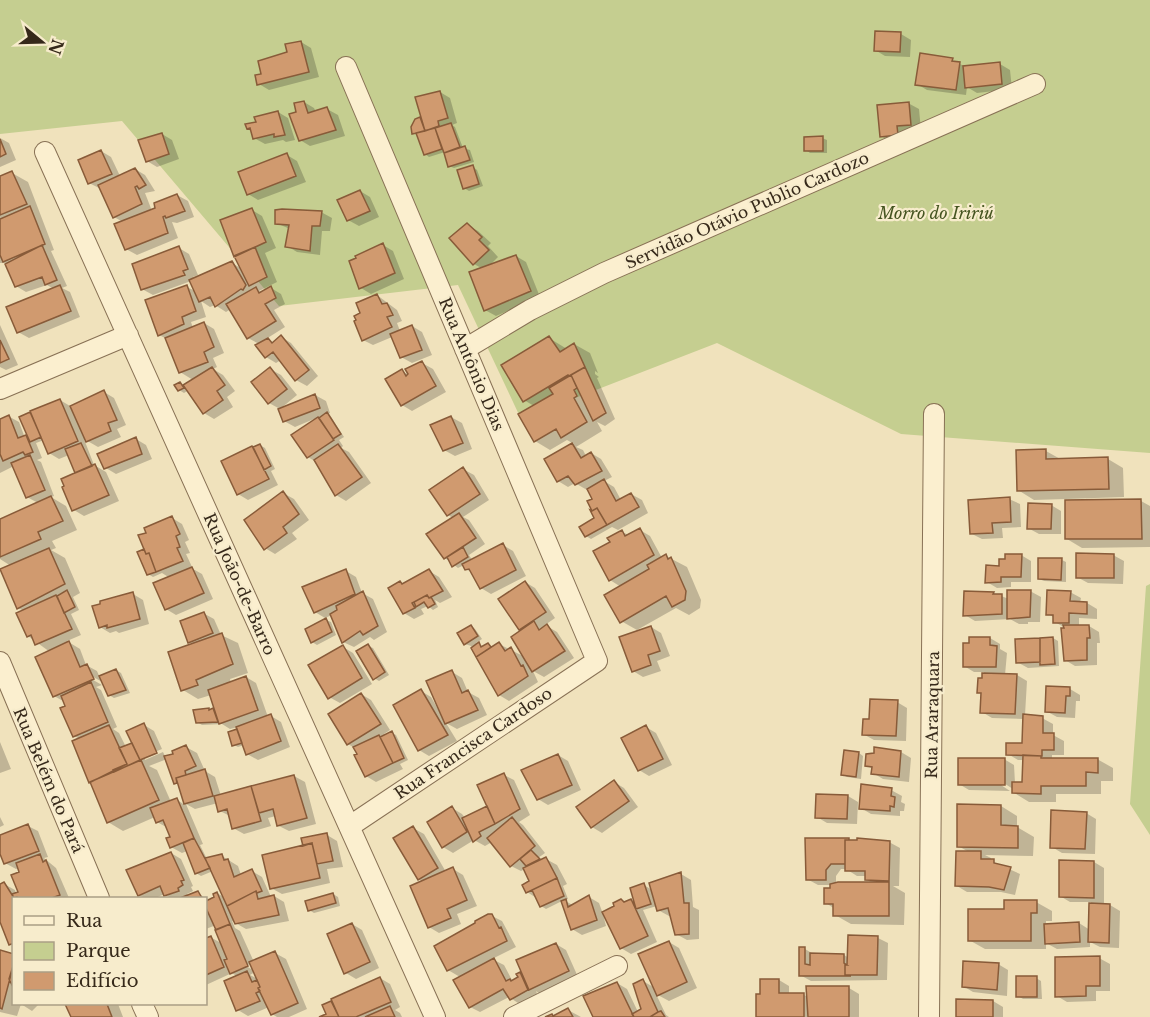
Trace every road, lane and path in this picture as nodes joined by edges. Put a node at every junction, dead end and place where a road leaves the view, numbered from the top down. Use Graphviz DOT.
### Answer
graph roads {
  1 [pos="346,67"];
  2 [pos="1035,84"];
  3 [pos="45,152"];
  4 [pos="128,335"];
  5 [pos="465,349"];
  6 [pos="0,389"];
  7 [pos="934,414"];
  8 [pos="597,661"];
  9 [pos="0,662"];
  10 [pos="350,826"];
  11 [pos="99,897"];
  12 [pos="616,966"];
  13 [pos="435,1017"];
  14 [pos="514,1017"];
  15 [pos="929,1017"];
  1 -- 5 [label="street, Rua Antônio Dias"];
  2 -- 5 [label="street, Servidão Otávio Publio Cardozo"];
  3 -- 4 [label="street, Rua João-de-Barro"];
  4 -- 6 [label="street"];
  4 -- 10 [label="street, Rua João-de-Barro"];
  5 -- 8 [label="street, Rua Antônio Dias"];
  7 -- 15 [label="street, Rua Araraquara"];
  8 -- 10 [label="street, Rua Francisca Cardoso"];
  9 -- 11 [label="street, Rua Belém do Pará"];
  10 -- 13 [label="street, Rua João-de-Barro"];
  12 -- 14 [label="street"];
}
